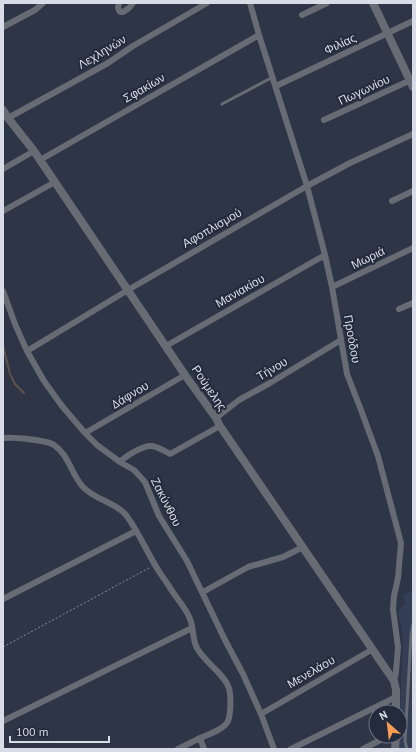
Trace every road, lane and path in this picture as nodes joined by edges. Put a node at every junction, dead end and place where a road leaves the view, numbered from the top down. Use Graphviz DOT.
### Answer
graph roads {
  1 [pos="43,3"];
  2 [pos="119,3"];
  3 [pos="133,3"];
  4 [pos="207,3"];
  5 [pos="250,3"];
  6 [pos="327,3"];
  7 [pos="373,3"];
  8 [pos="302,15"];
  9 [pos="413,21"];
  10 [pos="3,27"];
  11 [pos="388,33"];
  12 [pos="259,35"];
  13 [pos="273,77"];
  14 [pos="412,82"];
  15 [pos="276,86"];
  16 [pos="222,104"];
  17 [pos="3,110"];
  18 [pos="8,118"];
  19 [pos="324,120"];
  20 [pos="413,134"];
  21 [pos="34,151"];
  22 [pos="40,160"];
  23 [pos="3,169"];
  24 [pos="55,182"];
  25 [pos="307,186"];
  26 [pos="413,190"];
  27 [pos="392,201"];
  28 [pos="3,211"];
  29 [pos="413,248"];
  30 [pos="325,255"];
  31 [pos="332,287"];
  32 [pos="128,290"];
  33 [pos="3,291"];
  34 [pos="413,303"];
  35 [pos="399,309"];
  36 [pos="341,340"];
  37 [pos="166,346"];
  38 [pos="28,351"];
  39 [pos="185,375"];
  40 [pos="218,422"];
  41 [pos="85,434"];
  42 [pos="3,438"];
  43 [pos="120,462"];
  44 [pos="136,532"];
  45 [pos="303,547"];
  46 [pos="155,565"];
  47 [pos="202,592"];
  48 [pos="3,600"];
  49 [pos="413,624"];
  50 [pos="192,628"];
  51 [pos="3,647"];
  52 [pos="373,649"];
  53 [pos="394,681"];
  54 [pos="396,697"];
  55 [pos="396,704"];
  56 [pos="261,714"];
  57 [pos="3,721"];
  58 [pos="200,738"];
  59 [pos="373,744"];
  60 [pos="178,749"];
  61 [pos="204,749"];
  62 [pos="274,749"];
  63 [pos="291,749"];
  64 [pos="363,749"];
  65 [pos="407,749"];
  1 -- 10 [label="street"];
  2 -- 3 [label="street"];
  4 -- 18 [label="street, Λεχληνών"];
  5 -- 12 [label="street, Προόδου"];
  6 -- 8 [label="street"];
  7 -- 11 [label="street"];
  9 -- 11 [label="street, Φιλίας"];
  11 -- 14 [label="street"];
  11 -- 15 [label="street, Φιλίας"];
  12 -- 13 [label="street, Προόδου"];
  12 -- 22 [label="street, Σφακίων"];
  13 -- 15 [label="street, Προόδου"];
  13 -- 16 [label="lane"];
  14 -- 19 [label="street, Πωγωνίου"];
  15 -- 25 [label="street, Προόδου"];
  17 -- 18 [label="street, Ρούμελης"];
  18 -- 21 [label="street, Ρούμελης"];
  20 -- 25 [label="street, Αφοπλισμού"];
  21 -- 22 [label="street, Ρούμελης"];
  21 -- 23 [label="street"];
  22 -- 24 [label="street, Ρούμελης"];
  24 -- 28 [label="street"];
  24 -- 32 [label="street, Ρούμελης"];
  25 -- 30 [label="street, Προόδου"];
  25 -- 32 [label="street, Αφοπλισμού"];
  26 -- 27 [label="street"];
  29 -- 31 [label="street, Μωριά"];
  30 -- 31 [label="street, Προόδου"];
  30 -- 37 [label="street, Μανιακίου"];
  31 -- 36 [label="street, Προόδου"];
  32 -- 37 [label="street, Ρούμελης"];
  32 -- 38 [label="street, Αφοπλισμού"];
  33 -- 38 [label="street, Ζακύνθου"];
  34 -- 35 [label="street"];
  36 -- 40 [label="street, Τήνου"];
  36 -- 53 [label="street, Προόδου"];
  37 -- 39 [label="street, Ρούμελης"];
  38 -- 41 [label="street, Ζακύνθου"];
  39 -- 40 [label="street, Ρούμελης"];
  39 -- 41 [label="street, Δάφνου"];
  40 -- 43 [label="street, Τήνου"];
  40 -- 45 [label="street, Ρούμελης"];
  41 -- 43 [label="street, Ζακύνθου"];
  42 -- 44 [label="street"];
  43 -- 47 [label="street, Ζακύνθου"];
  44 -- 46 [label="street"];
  44 -- 48 [label="street"];
  45 -- 47 [label="street"];
  45 -- 52 [label="street, Ρούμελης"];
  46 -- 50 [label="street"];
  46 -- 51 [label="path"];
  47 -- 56 [label="street, Ζακύνθου"];
  49 -- 65 [label="lane"];
  50 -- 57 [label="street"];
  50 -- 58 [label="street"];
  52 -- 53 [label="street, Ρούμελης"];
  52 -- 56 [label="street, Μενελάου"];
  53 -- 54 [label="street"];
  54 -- 55 [label="street"];
  54 -- 63 [label="street"];
  56 -- 62 [label="street, Ζακύνθου"];
  58 -- 60 [label="street"];
  58 -- 61 [label="street"];
  59 -- 64 [label="street"];
}
